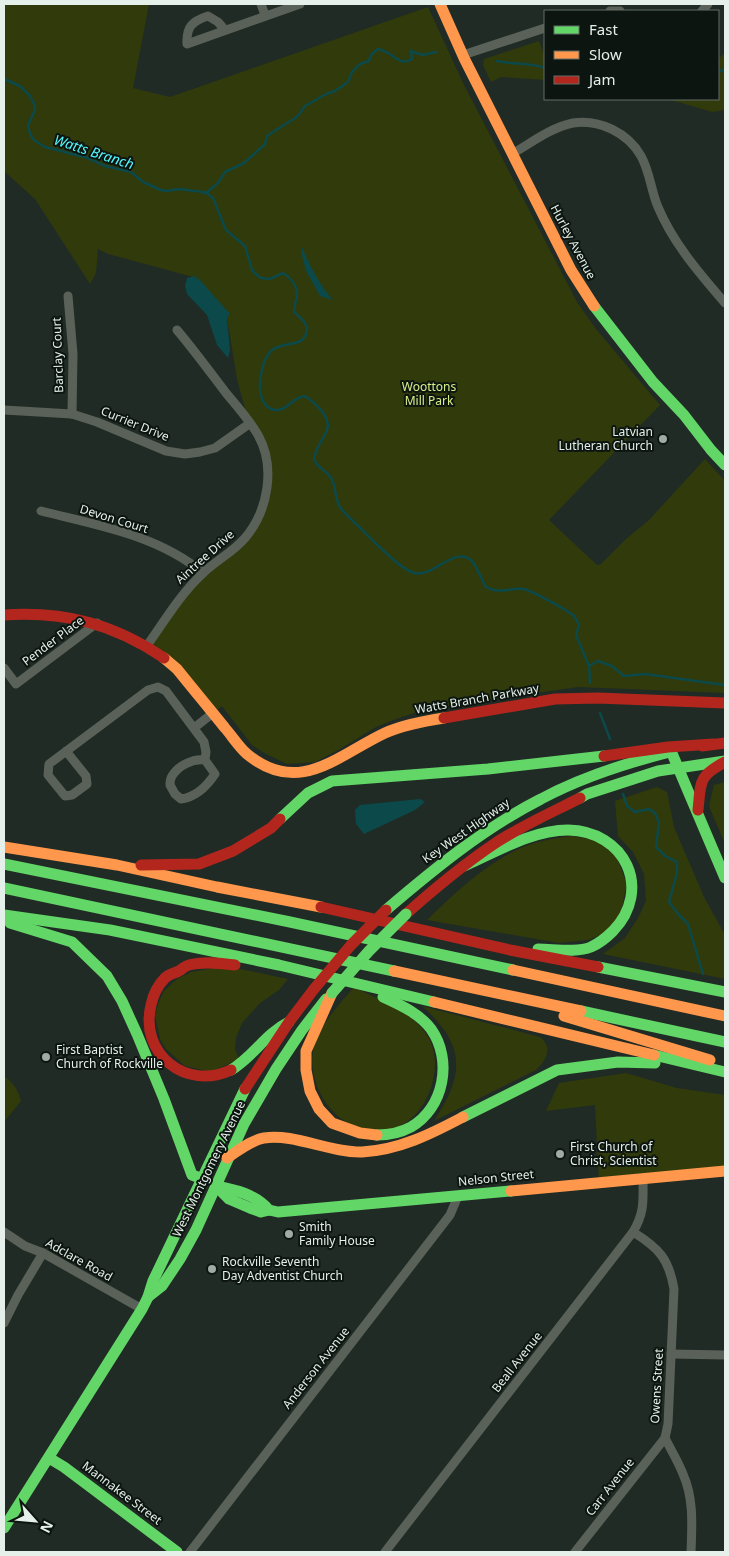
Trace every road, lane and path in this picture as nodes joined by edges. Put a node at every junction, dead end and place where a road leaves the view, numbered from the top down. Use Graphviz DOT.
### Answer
graph roads {
  1 [pos="261,4"];
  2 [pos="300,4"];
  3 [pos="440,4"];
  4 [pos="265,15"];
  5 [pos="544,28"];
  6 [pos="225,30"];
  7 [pos="463,55"];
  8 [pos="512,154"];
  9 [pos="68,296"];
  10 [pos="725,304"];
  11 [pos="178,330"];
  12 [pos="4,410"];
  13 [pos="72,414"];
  14 [pos="249,424"];
  15 [pos="725,465"];
  16 [pos="41,511"];
  17 [pos="202,573"];
  18 [pos="4,616"];
  19 [pos="97,624"];
  20 [pos="146,647"];
  21 [pos="4,668"];
  22 [pos="725,703"];
  23 [pos="213,713"];
  24 [pos="194,728"];
  25 [pos="725,743"];
  26 [pos="713,744"];
  27 [pos="66,751"];
  28 [pos="671,751"];
  29 [pos="205,760"];
  30 [pos="725,762"];
  31 [pos="678,767"];
  32 [pos="698,814"];
  33 [pos="4,847"];
  34 [pos="4,864"];
  35 [pos="117,865"];
  36 [pos="464,866"];
  37 [pos="725,878"];
  38 [pos="4,888"];
  39 [pos="386,910"];
  40 [pos="4,915"];
  41 [pos="4,921"];
  42 [pos="510,950"];
  43 [pos="299,970"];
  44 [pos="352,982"];
  45 [pos="455,983"];
  46 [pos="332,992"];
  47 [pos="725,992"];
  48 [pos="725,1016"];
  49 [pos="289,1022"];
  50 [pos="725,1042"];
  51 [pos="688,1064"];
  52 [pos="725,1064"];
  53 [pos="725,1072"];
  54 [pos="227,1158"];
  55 [pos="725,1170"];
  56 [pos="643,1178"];
  57 [pos="202,1179"];
  58 [pos="216,1186"];
  59 [pos="458,1196"];
  60 [pos="4,1232"];
  61 [pos="633,1232"];
  62 [pos="43,1253"];
  63 [pos="148,1297"];
  64 [pos="142,1309"];
  65 [pos="4,1323"];
  66 [pos="671,1354"];
  67 [pos="725,1355"];
  68 [pos="665,1438"];
  69 [pos="48,1458"];
  70 [pos="4,1528"];
  71 [pos="177,1552"];
  72 [pos="190,1552"];
  73 [pos="386,1552"];
  74 [pos="575,1552"];
  75 [pos="691,1552"];
  1 -- 4 [label="street"];
  2 -- 4 [label="street"];
  3 -- 7 [label="main road, Hurley Avenue"];
  4 -- 6 [label="street"];
  5 -- 7 [label="street"];
  7 -- 8 [label="main road, Hurley Avenue"];
  8 -- 10 [label="street"];
  8 -- 15 [label="main road, Hurley Avenue"];
  9 -- 13 [label="street, Barclay Court"];
  11 -- 14 [label="street, Aintree Drive"];
  12 -- 13 [label="street, Currier Drive"];
  13 -- 14 [label="street, Currier Drive"];
  14 -- 17 [label="street, Aintree Drive"];
  16 -- 17 [label="street, Devon Court"];
  17 -- 20 [label="street, Aintree Drive"];
  18 -- 19 [label="main road, Watts Branch Parkway"];
  19 -- 20 [label="main road, Watts Branch Parkway"];
  19 -- 21 [label="street, Pender Place"];
  20 -- 23 [label="main road, Watts Branch Parkway"];
  22 -- 23 [label="main road, Watts Branch Parkway"];
  23 -- 24 [label="street"];
  24 -- 27 [label="street"];
  24 -- 29 [label="street"];
  25 -- 26 [label="main road"];
  26 -- 28 [label="main road, Key West Highway"];
  26 -- 35 [label="main road"];
  27 -- 27 [label="street"];
  28 -- 31 [label="main road"];
  28 -- 39 [label="main road, Key West Highway"];
  29 -- 29 [label="street"];
  30 -- 31 [label="main road, West Montgomery Avenue"];
  30 -- 32 [label="main road"];
  31 -- 32 [label="main road"];
  31 -- 36 [label="main road, West Montgomery Avenue"];
  32 -- 37 [label="main road"];
  33 -- 35 [label="main road"];
  34 -- 48 [label="main road"];
  35 -- 42 [label="main road"];
  36 -- 42 [label="main road"];
  36 -- 46 [label="main road, West Montgomery Avenue, bridge"];
  38 -- 45 [label="main road"];
  39 -- 49 [label="main road, West Montgomery Avenue, bridge"];
  40 -- 43 [label="main road"];
  41 -- 57 [label="main road"];
  42 -- 47 [label="main road"];
  43 -- 44 [label="main road"];
  43 -- 49 [label="main road"];
  44 -- 46 [label="main road"];
  44 -- 51 [label="main road"];
  45 -- 50 [label="main road"];
  45 -- 52 [label="main road"];
  46 -- 54 [label="main road, West Montgomery Avenue"];
  49 -- 57 [label="main road, West Montgomery Avenue"];
  51 -- 53 [label="main road"];
  51 -- 54 [label="main road"];
  54 -- 58 [label="main road, West Montgomery Avenue"];
  55 -- 56 [label="main road, Nelson Street"];
  56 -- 59 [label="main road, Nelson Street"];
  56 -- 61 [label="street, Beall Avenue"];
  57 -- 58 [label="main road, Nelson Street"];
  57 -- 63 [label="main road, West Montgomery Avenue"];
  58 -- 59 [label="main road, Nelson Street"];
  58 -- 63 [label="main road, West Montgomery Avenue"];
  59 -- 72 [label="street, Anderson Avenue"];
  60 -- 62 [label="street, Adclare Road"];
  61 -- 66 [label="street, Owens Street"];
  61 -- 73 [label="street, Beall Avenue"];
  62 -- 64 [label="street, Adclare Road"];
  62 -- 65 [label="street"];
  63 -- 64 [label="main road, West Montgomery Avenue"];
  64 -- 69 [label="main road, West Montgomery Avenue"];
  66 -- 67 [label="street"];
  66 -- 68 [label="street, Owens Street"];
  68 -- 74 [label="street, Carr Avenue"];
  68 -- 75 [label="street, Owens Street"];
  69 -- 70 [label="main road, West Montgomery Avenue"];
  69 -- 71 [label="main road, Mannakee Street"];
}
